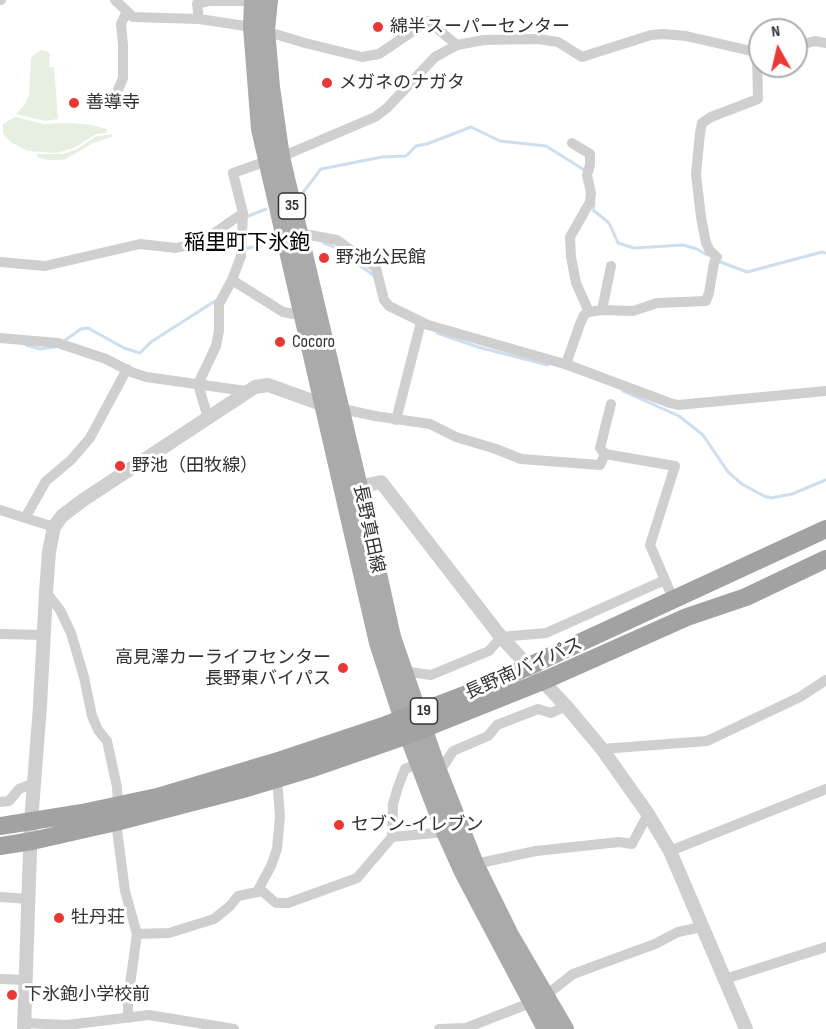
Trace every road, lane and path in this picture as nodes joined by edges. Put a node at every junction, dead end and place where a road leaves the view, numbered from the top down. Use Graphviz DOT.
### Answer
graph roads {
  1 [pos="115,0"];
  2 [pos="269,0"];
  3 [pos="250,1"];
  4 [pos="127,11"];
  5 [pos="199,19"];
  6 [pos="259,29"];
  7 [pos="808,43"];
  8 [pos="826,43"];
  9 [pos="458,45"];
  10 [pos="748,51"];
  11 [pos="758,78"];
  12 [pos="115,97"];
  13 [pos="572,143"];
  14 [pos="274,159"];
  15 [pos="243,213"];
  16 [pos="299,235"];
  17 [pos="0,262"];
  18 [pos="611,266"];
  19 [pos="232,280"];
  20 [pos="602,310"];
  21 [pos="303,311"];
  22 [pos="589,312"];
  23 [pos="421,322"];
  24 [pos="0,338"];
  25 [pos="566,364"];
  26 [pos="127,369"];
  27 [pos="198,384"];
  28 [pos="826,390"];
  29 [pos="246,392"];
  30 [pos="611,404"];
  31 [pos="332,407"];
  32 [pos="208,418"];
  33 [pos="396,420"];
  34 [pos="605,454"];
  35 [pos="359,487"];
  36 [pos="0,510"];
  37 [pos="25,518"];
  38 [pos="54,527"];
  39 [pos="826,529"];
  40 [pos="826,559"];
  41 [pos="665,580"];
  42 [pos="46,592"];
  43 [pos="674,601"];
  44 [pos="0,634"];
  45 [pos="43,635"];
  46 [pos="501,637"];
  47 [pos="529,667"];
  48 [pos="402,672"];
  49 [pos="826,680"];
  50 [pos="543,681"];
  51 [pos="566,706"];
  52 [pos="413,724"];
  53 [pos="602,749"];
  54 [pos="410,767"];
  55 [pos="437,768"];
  56 [pos="277,779"];
  57 [pos="35,783"];
  58 [pos="826,789"];
  59 [pos="0,802"];
  60 [pos="117,814"];
  61 [pos="648,814"];
  62 [pos="32,822"];
  63 [pos="0,826"];
  64 [pos="445,832"];
  65 [pos="392,837"];
  66 [pos="32,841"];
  67 [pos="0,846"];
  68 [pos="670,851"];
  69 [pos="476,864"];
  70 [pos="257,892"];
  71 [pos="0,897"];
  72 [pos="29,899"];
  73 [pos="701,927"];
  74 [pos="137,934"];
  75 [pos="826,947"];
  76 [pos="0,979"];
  77 [pos="725,979"];
  78 [pos="25,980"];
  79 [pos="538,1000"];
  80 [pos="128,1018"];
  81 [pos="24,1026"];
  82 [pos="234,1029"];
  83 [pos="439,1029"];
  84 [pos="546,1029"];
  85 [pos="565,1029"];
  86 [pos="746,1029"];
  1 -- 4 [label="street"];
  2 -- 6 [label="main road, 長野真田線 / 35"];
  3 -- 5 [label="street"];
  3 -- 6 [label="main road, 長野真田線 / 35"];
  4 -- 5 [label="street"];
  4 -- 12 [label="street"];
  5 -- 6 [label="street"];
  6 -- 9 [label="street"];
  6 -- 14 [label="main road, 長野真田線 / 35"];
  7 -- 8 [label="street"];
  9 -- 10 [label="street"];
  9 -- 14 [label="street"];
  11 -- 20 [label="street"];
  13 -- 22 [label="street"];
  14 -- 15 [label="street"];
  14 -- 16 [label="main road, 長野真田線 / 35"];
  14 -- 21 [label="main road, 長野真田線 / 35"];
  15 -- 17 [label="street"];
  15 -- 19 [label="street"];
  16 -- 23 [label="street"];
  16 -- 31 [label="main road, 長野真田線 / 35"];
  18 -- 20 [label="street"];
  19 -- 21 [label="street"];
  19 -- 27 [label="street"];
  20 -- 22 [label="street"];
  21 -- 31 [label="main road, 長野真田線 / 35"];
  22 -- 25 [label="street"];
  23 -- 25 [label="street"];
  23 -- 33 [label="street"];
  24 -- 26 [label="street"];
  25 -- 28 [label="street"];
  26 -- 27 [label="street"];
  26 -- 37 [label="street"];
  27 -- 29 [label="street"];
  27 -- 32 [label="street"];
  29 -- 31 [label="street"];
  29 -- 32 [label="street"];
  30 -- 34 [label="street"];
  31 -- 33 [label="street"];
  31 -- 35 [label="main road, 長野真田線 / 35"];
  31 -- 52 [label="main road, 長野真田線 / 35"];
  32 -- 38 [label="street"];
  33 -- 34 [label="street"];
  34 -- 41 [label="street"];
  35 -- 46 [label="street"];
  35 -- 48 [label="main road, 長野真田線 / 35"];
  36 -- 37 [label="street"];
  37 -- 38 [label="street"];
  38 -- 42 [label="street"];
  39 -- 43 [label="highway, 長野南バイパス / 19"];
  40 -- 50 [label="highway, 長野南バイパス / 19"];
  41 -- 43 [label="street"];
  41 -- 46 [label="street"];
  42 -- 45 [label="street"];
  42 -- 60 [label="street"];
  43 -- 47 [label="highway, 長野南バイパス / 19"];
  44 -- 45 [label="street"];
  45 -- 57 [label="street"];
  46 -- 47 [label="street"];
  46 -- 48 [label="street"];
  47 -- 50 [label="street"];
  47 -- 52 [label="highway, 長野南バイパス / 19"];
  48 -- 52 [label="main road, 長野真田線 / 35"];
  49 -- 53 [label="street"];
  50 -- 51 [label="street"];
  50 -- 52 [label="highway, 長野南バイパス / 19"];
  51 -- 53 [label="street"];
  51 -- 55 [label="street"];
  52 -- 55 [label="main road, 長野真田線 / 35"];
  52 -- 56 [label="highway, 長野南バイパス / 19"];
  52 -- 60 [label="highway, 長野南バイパス / 19"];
  52 -- 64 [label="main road, 長野真田線 / 35"];
  53 -- 61 [label="street"];
  54 -- 65 [label="street"];
  55 -- 69 [label="main road, 長野真田線 / 35"];
  56 -- 60 [label="highway, 長野南バイパス / 19"];
  56 -- 70 [label="street"];
  57 -- 59 [label="street"];
  57 -- 62 [label="street"];
  58 -- 68 [label="street"];
  60 -- 62 [label="highway, 長野南バイパス / 19"];
  60 -- 66 [label="highway, 長野南バイパス / 19"];
  60 -- 74 [label="street"];
  61 -- 68 [label="street"];
  61 -- 69 [label="street"];
  62 -- 63 [label="highway, 長野南バイパス / 19"];
  62 -- 66 [label="street"];
  64 -- 65 [label="street"];
  64 -- 79 [label="main road, 長野真田線 / 35"];
  65 -- 70 [label="street"];
  66 -- 67 [label="highway, 長野南バイパス / 19"];
  66 -- 72 [label="street"];
  68 -- 73 [label="street"];
  69 -- 79 [label="main road, 長野真田線 / 35"];
  70 -- 74 [label="street"];
  71 -- 72 [label="street"];
  72 -- 78 [label="street"];
  73 -- 77 [label="street"];
  73 -- 79 [label="street"];
  74 -- 80 [label="street"];
  75 -- 77 [label="street"];
  76 -- 78 [label="street"];
  77 -- 86 [label="street"];
  78 -- 81 [label="street"];
  79 -- 83 [label="street"];
  79 -- 84 [label="main road, 長野真田線 / 35"];
  79 -- 85 [label="main road, 長野真田線 / 35"];
  80 -- 81 [label="street"];
  80 -- 82 [label="street"];
}
